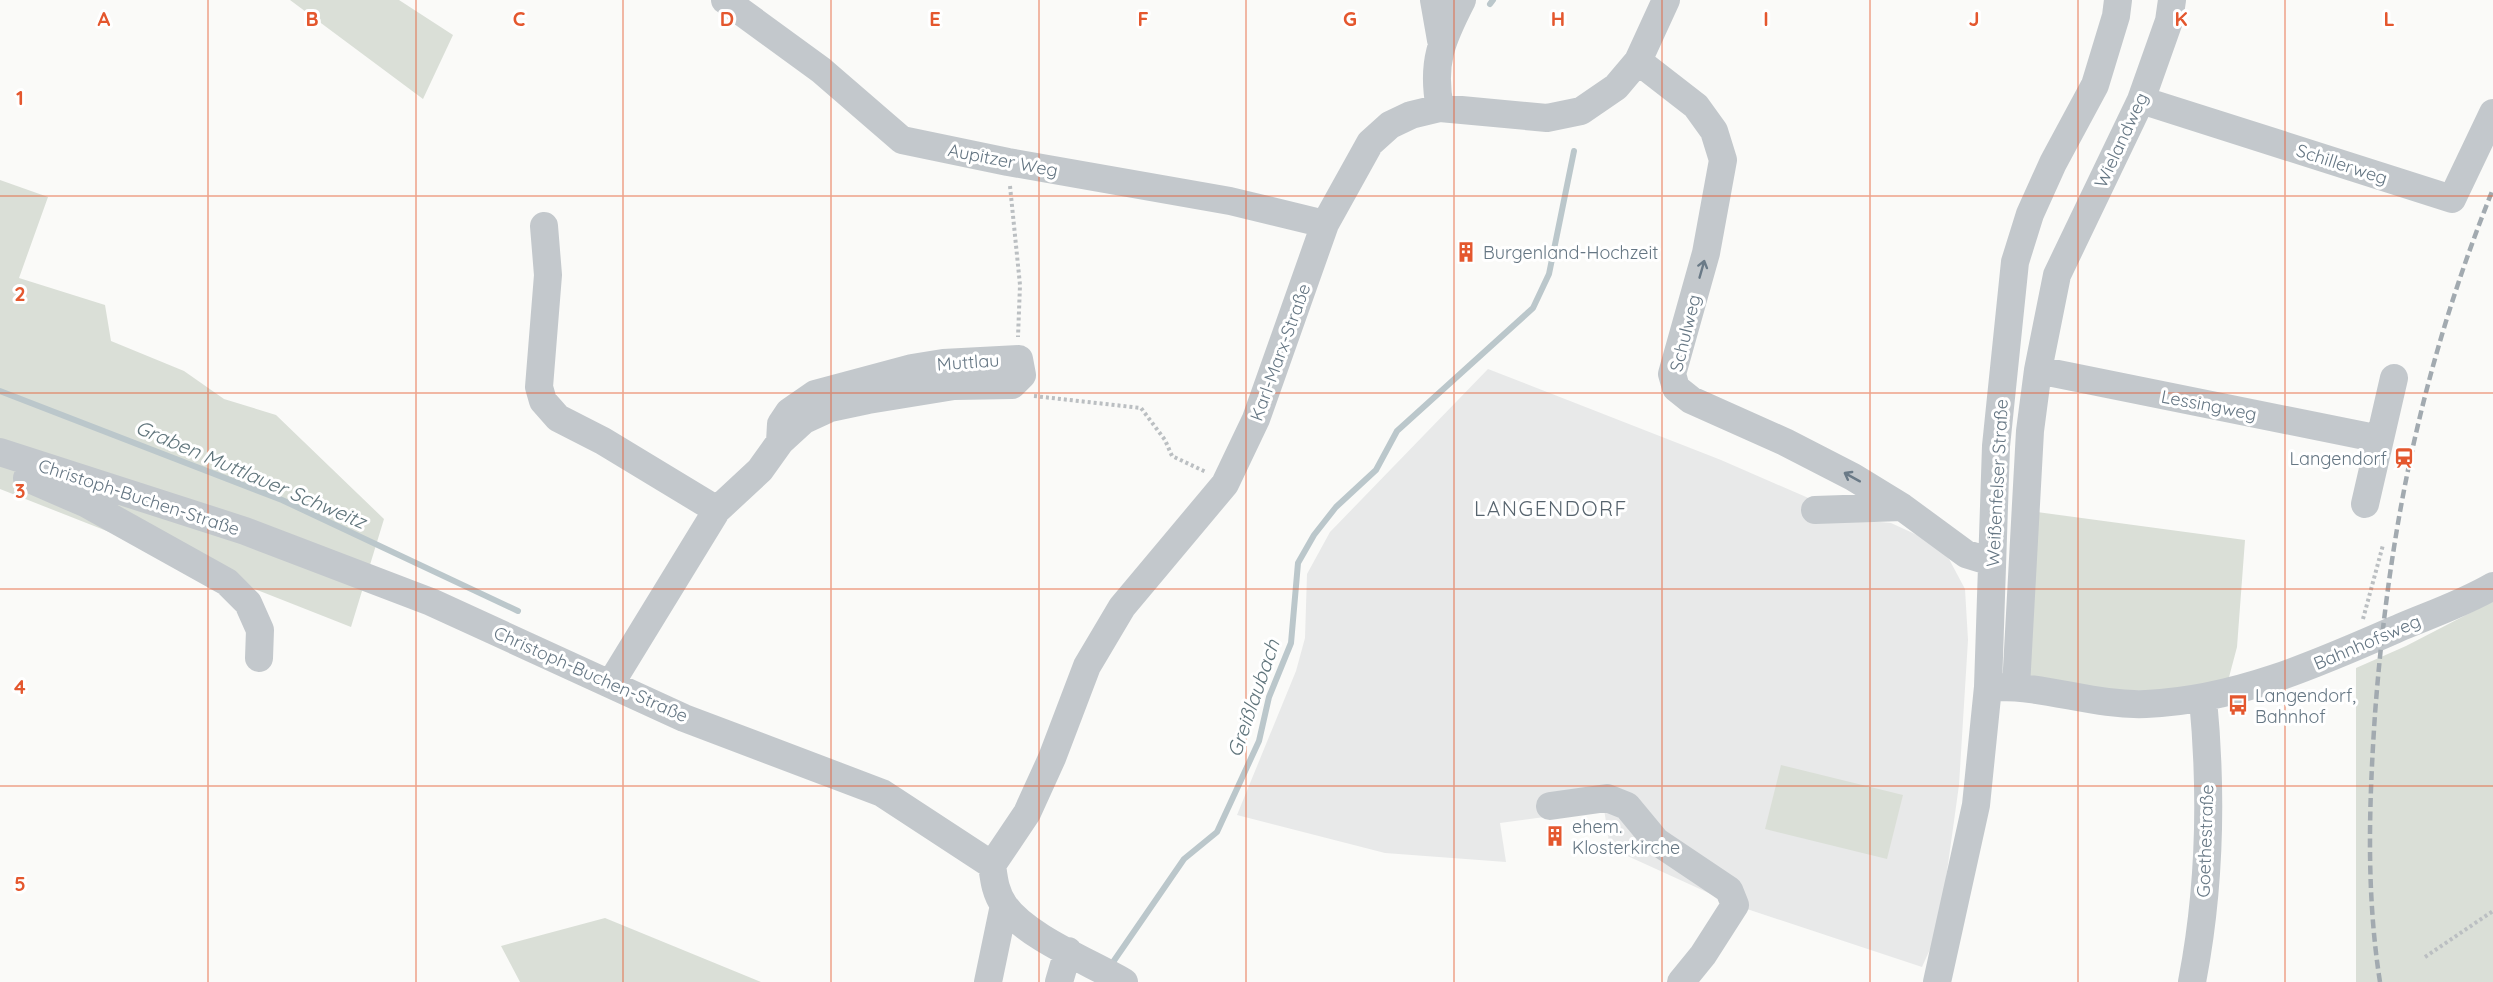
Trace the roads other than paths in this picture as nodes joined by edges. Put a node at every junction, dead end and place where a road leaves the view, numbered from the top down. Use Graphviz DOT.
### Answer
graph roads {
  1 [pos="725,0"];
  2 [pos="1434,0"];
  3 [pos="1462,0"];
  4 [pos="1666,0"];
  5 [pos="2118,0"];
  6 [pos="2172,0"];
  7 [pos="1441,40"];
  8 [pos="1638,61"];
  9 [pos="2141,100"];
  10 [pos="1440,108"];
  11 [pos="2493,113"];
  12 [pos="1325,224"];
  13 [pos="544,226"];
  14 [pos="1019,370"];
  15 [pos="2038,370"];
  16 [pos="2394,378"];
  17 [pos="2380,439"];
  18 [pos="1242,448"];
  19 [pos="0,452"];
  20 [pos="0,466"];
  21 [pos="1210,474"];
  22 [pos="2366,504"];
  23 [pos="1902,507"];
  24 [pos="717,510"];
  25 [pos="1815,510"];
  26 [pos="1992,562"];
  27 [pos="2493,586"];
  28 [pos="259,658"];
  29 [pos="611,682"];
  30 [pos="1988,687"];
  31 [pos="2016,687"];
  32 [pos="2203,699"];
  33 [pos="1550,806"];
  34 [pos="992,865"];
  35 [pos="1004,904"];
  36 [pos="1098,968"];
  37 [pos="988,982"];
  38 [pos="1059,982"];
  39 [pos="1681,982"];
  40 [pos="1937,982"];
  41 [pos="2192,982"];
  1 -- 12 [label="street, Aupitzer Weg"];
  2 -- 7 [label="street"];
  3 -- 7 [label="street"];
  4 -- 8 [label="street, Karl-Marx-Straße"];
  5 -- 26 [label="street, Weißenfelser Straße"];
  6 -- 9 [label="street, Wielandweg"];
  7 -- 10 [label="street"];
  8 -- 10 [label="street, Karl-Marx-Straße"];
  23 -- 8 [label="street, Schulweg, one-way"];
  9 -- 11 [label="street, Schillerweg"];
  9 -- 15 [label="street, Wielandweg"];
  10 -- 12 [label="street, Karl-Marx-Straße"];
  12 -- 18 [label="street, Karl-Marx-Straße"];
  13 -- 24 [label="street"];
  14 -- 24 [label="street, Muttlau"];
  15 -- 17 [label="street, Lessingweg"];
  15 -- 31 [label="street"];
  16 -- 17 [label="street"];
  17 -- 22 [label="street"];
  18 -- 21 [label="street"];
  18 -- 34 [label="street, Karl-Marx-Straße"];
  19 -- 29 [label="street, Christoph-Buchen-Straße"];
  20 -- 28 [label="street"];
  23 -- 25 [label="street"];
  23 -- 26 [label="street, Schulweg"];
  24 -- 29 [label="street, Muttlau"];
  26 -- 30 [label="street, Weißenfelser Straße"];
  27 -- 32 [label="street, Bahnhofsweg"];
  29 -- 34 [label="street, Christoph-Buchen-Straße"];
  30 -- 31 [label="street, Bahnhofsweg"];
  30 -- 40 [label="street, Weißenfelser Straße"];
  31 -- 32 [label="street, Bahnhofsweg"];
  32 -- 41 [label="street, Goethestraße"];
  33 -- 39 [label="street"];
  34 -- 35 [label="street"];
  35 -- 36 [label="street"];
  35 -- 37 [label="street"];
  36 -- 38 [label="street"];
}
